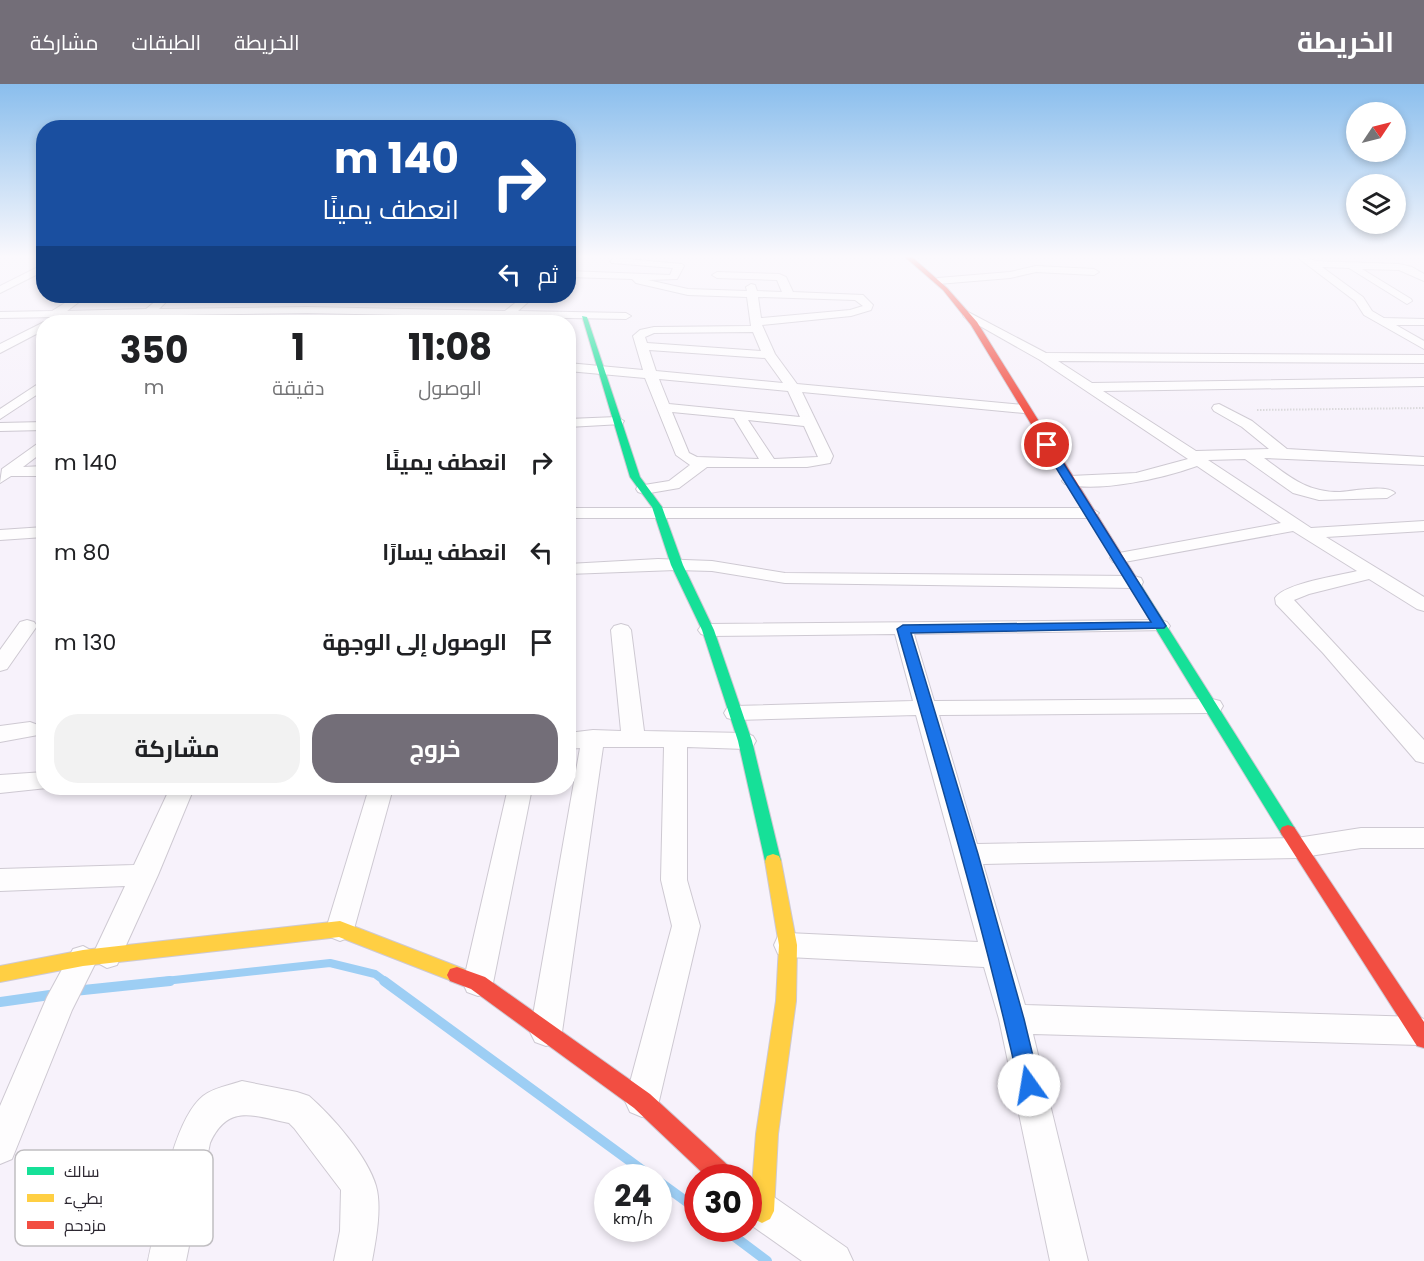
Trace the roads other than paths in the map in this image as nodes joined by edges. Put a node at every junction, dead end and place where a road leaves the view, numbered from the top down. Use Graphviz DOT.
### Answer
graph roads {
  1 [pos="144,312"];
  2 [pos="197,312"];
  3 [pos="439,312"];
  4 [pos="755,312"];
  5 [pos="857,312"];
  6 [pos="966,312"];
  7 [pos="1367,312"];
  8 [pos="141,314"];
  9 [pos="0,315"];
  10 [pos="119,315"];
  11 [pos="472,315"];
  12 [pos="968,315"];
  13 [pos="576,316"];
  14 [pos="584,316"];
  15 [pos="626,316"];
  16 [pos="36,317"];
  17 [pos="1381,320"];
  18 [pos="1424,322"];
  19 [pos="757,326"];
  20 [pos="36,329"];
  21 [pos="999,332"];
  22 [pos="980,333"];
  23 [pos="1424,345"];
  24 [pos="642,346"];
  25 [pos="0,349"];
  26 [pos="769,355"];
  27 [pos="1044,357"];
  28 [pos="1424,359"];
  29 [pos="576,368"];
  30 [pos="602,370"];
  31 [pos="651,376"];
  32 [pos="1424,382"];
  33 [pos="792,386"];
  34 [pos="1091,387"];
  35 [pos="36,390"];
  36 [pos="663,407"];
  37 [pos="1219,408"];
  38 [pos="1024,409"];
  39 [pos="0,415"];
  40 [pos="739,416"];
  41 [pos="617,421"];
  42 [pos="810,422"];
  43 [pos="576,423"];
  44 [pos="36,426"];
  45 [pos="0,427"];
  46 [pos="36,449"];
  47 [pos="1247,453"];
  48 [pos="1283,453"];
  49 [pos="1197,458"];
  50 [pos="1424,461"];
  51 [pos="703,463"];
  52 [pos="769,463"];
  53 [pos="36,472"];
  54 [pos="4,475"];
  55 [pos="1070,481"];
  56 [pos="644,489"];
  57 [pos="1387,494"];
  58 [pos="576,513"];
  59 [pos="1091,513"];
  60 [pos="660,514"];
  61 [pos="1424,526"];
  62 [pos="1302,529"];
  63 [pos="36,533"];
  64 [pos="0,535"];
  65 [pos="1119,558"];
  66 [pos="677,565"];
  67 [pos="576,569"];
  68 [pos="1371,573"];
  69 [pos="1134,582"];
  70 [pos="1424,605"];
  71 [pos="27,626"];
  72 [pos="1160,626"];
  73 [pos="903,629"];
  74 [pos="621,630"];
  75 [pos="708,630"];
  76 [pos="0,665"];
  77 [pos="1212,706"];
  78 [pos="927,708"];
  79 [pos="735,713"];
  80 [pos="30,730"];
  81 [pos="0,734"];
  82 [pos="633,738"];
  83 [pos="581,739"];
  84 [pos="676,740"];
  85 [pos="745,741"];
  86 [pos="1424,755"];
  87 [pos="36,781"];
  88 [pos="576,781"];
  89 [pos="0,784"];
  90 [pos="179,795"];
  91 [pos="379,795"];
  92 [pos="518,795"];
  93 [pos="574,795"];
  94 [pos="1424,838"];
  95 [pos="1297,848"];
  96 [pos="969,854"];
  97 [pos="145,875"];
  98 [pos="0,880"];
  99 [pos="340,929"];
  100 [pos="788,945"];
  101 [pos="995,955"];
  102 [pos="95,957"];
  103 [pos="0,974"];
  104 [pos="478,983"];
  105 [pos="1014,1019"];
  106 [pos="546,1032"];
  107 [pos="1421,1035"];
  108 [pos="642,1101"];
  109 [pos="0,1147"];
  110 [pos="193,1150"];
  111 [pos="710,1164"];
  112 [pos="762,1164"];
  113 [pos="762,1210"];
  114 [pos="170,1246"];
  115 [pos="167,1261"];
  116 [pos="353,1261"];
  117 [pos="834,1261"];
  118 [pos="1069,1261"];
  1 -- 8 [label="street"];
  2 -- 8 [label="street"];
  3 -- 11 [label="street"];
  4 -- 19 [label="street"];
  5 -- 19 [label="street"];
  6 -- 12 [label="street"];
  7 -- 17 [label="street"];
  8 -- 10 [label="street"];
  9 -- 16 [label="street"];
  12 -- 21 [label="street"];
  12 -- 22 [label="street"];
  13 -- 14 [label="street"];
  14 -- 15 [label="street"];
  14 -- 30 [label="street"];
  17 -- 18 [label="street"];
  17 -- 23 [label="street"];
  19 -- 24 [label="street"];
  19 -- 26 [label="street"];
  20 -- 25 [label="street"];
  21 -- 22 [label="street"];
  21 -- 27 [label="street"];
  22 -- 38 [label="street"];
  24 -- 26 [label="street"];
  24 -- 31 [label="street"];
  26 -- 33 [label="street"];
  27 -- 28 [label="street"];
  27 -- 34 [label="street"];
  29 -- 30 [label="street"];
  30 -- 31 [label="street"];
  30 -- 41 [label="street"];
  31 -- 33 [label="street"];
  31 -- 36 [label="street"];
  32 -- 34 [label="street"];
  33 -- 38 [label="street"];
  33 -- 42 [label="street"];
  34 -- 49 [label="street"];
  35 -- 39 [label="street"];
  36 -- 40 [label="street"];
  36 -- 51 [label="street"];
  37 -- 48 [label="street"];
  38 -- 55 [label="street"];
  40 -- 42 [label="street"];
  40 -- 52 [label="street"];
  41 -- 43 [label="street"];
  41 -- 56 [label="street"];
  42 -- 52 [label="street"];
  44 -- 45 [label="street"];
  46 -- 54 [label="street"];
  47 -- 48 [label="street"];
  47 -- 49 [label="street"];
  47 -- 57 [label="street"];
  48 -- 50 [label="street"];
  49 -- 55 [label="street"];
  49 -- 62 [label="street"];
  51 -- 52 [label="street"];
  51 -- 56 [label="street"];
  53 -- 54 [label="street"];
  55 -- 59 [label="street"];
  56 -- 60 [label="street"];
  58 -- 60 [label="street"];
  59 -- 60 [label="street"];
  59 -- 65 [label="street"];
  60 -- 66 [label="street"];
  61 -- 62 [label="street"];
  62 -- 65 [label="street"];
  62 -- 68 [label="street"];
  63 -- 64 [label="street"];
  65 -- 69 [label="street"];
  66 -- 67 [label="street"];
  66 -- 69 [label="street"];
  66 -- 75 [label="street"];
  68 -- 70 [label="street"];
  68 -- 86 [label="street"];
  69 -- 72 [label="street"];
  71 -- 76 [label="street"];
  72 -- 73 [label="street"];
  72 -- 77 [label="street"];
  73 -- 75 [label="street"];
  73 -- 78 [label="street"];
  74 -- 82 [label="street"];
  75 -- 79 [label="street"];
  77 -- 78 [label="street"];
  77 -- 95 [label="street"];
  78 -- 79 [label="street"];
  78 -- 96 [label="street"];
  79 -- 85 [label="street"];
  80 -- 81 [label="street"];
  82 -- 83 [label="street"];
  82 -- 84 [label="street"];
  83 -- 88 [label="street"];
  84 -- 85 [label="street"];
  84 -- 108 [label="street"];
  85 -- 100 [label="street"];
  87 -- 89 [label="street"];
  90 -- 97 [label="street"];
  91 -- 99 [label="street"];
  92 -- 104 [label="street"];
  93 -- 106 [label="street"];
  94 -- 95 [label="street"];
  95 -- 96 [label="street"];
  95 -- 107 [label="street"];
  96 -- 101 [label="street"];
  97 -- 98 [label="street"];
  97 -- 102 [label="street"];
  99 -- 102 [label="street"];
  99 -- 104 [label="street"];
  100 -- 101 [label="street"];
  100 -- 112 [label="street"];
  101 -- 105 [label="street"];
  102 -- 103 [label="street"];
  102 -- 109 [label="street"];
  104 -- 106 [label="street"];
  105 -- 107 [label="street"];
  105 -- 118 [label="street"];
  106 -- 108 [label="street"];
  108 -- 111 [label="street"];
  110 -- 116 [label="street"];
  113 -- 117 [label="street"];
  114 -- 115 [label="street"];
}
